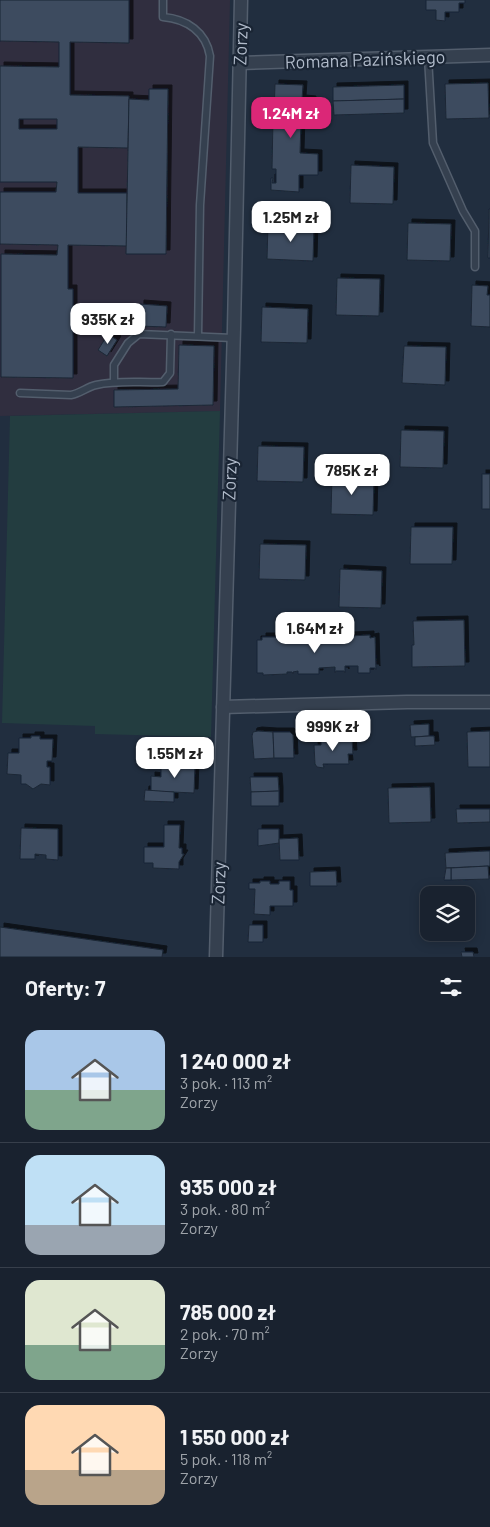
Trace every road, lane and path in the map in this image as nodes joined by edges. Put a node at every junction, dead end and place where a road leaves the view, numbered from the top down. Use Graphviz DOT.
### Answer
graph roads {
  1 [pos="163,0"];
  2 [pos="241,0"];
  3 [pos="490,55"];
  4 [pos="428,57"];
  5 [pos="240,62"];
  6 [pos="475,267"];
  7 [pos="171,334"];
  8 [pos="198,336"];
  9 [pos="233,338"];
  10 [pos="114,382"];
  11 [pos="20,393"];
  12 [pos="490,702"];
  13 [pos="223,707"];
  14 [pos="216,957"];
  1 -- 8 [label="lane"];
  2 -- 5 [label="street, Zorzy"];
  3 -- 4 [label="street, Romana Pazińskiego"];
  4 -- 5 [label="street, Romana Pazińskiego"];
  4 -- 6 [label="lane"];
  5 -- 9 [label="street, Zorzy"];
  7 -- 8 [label="lane"];
  7 -- 10 [label="lane"];
  7 -- 10 [label="lane"];
  8 -- 9 [label="lane"];
  9 -- 13 [label="street, Zorzy"];
  10 -- 11 [label="lane"];
  12 -- 13 [label="street"];
  13 -- 14 [label="street, Zorzy"];
}
